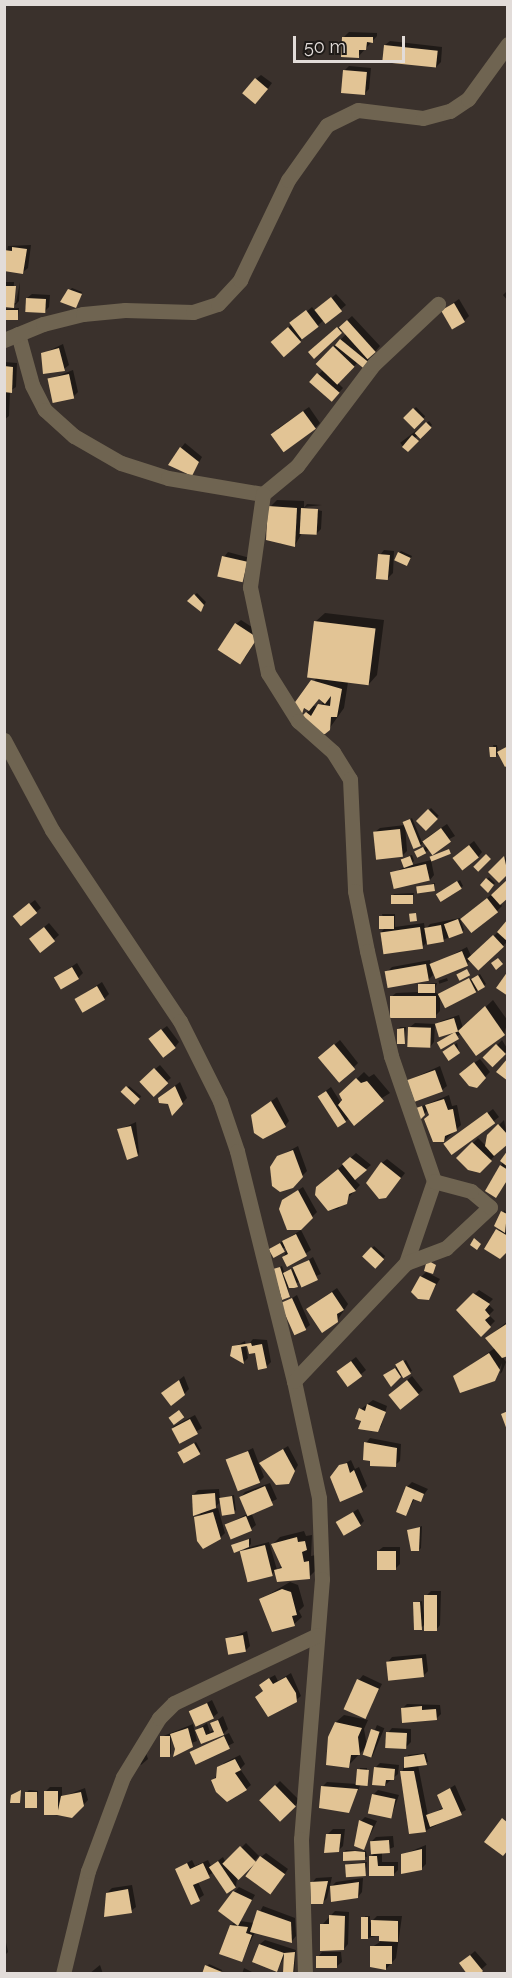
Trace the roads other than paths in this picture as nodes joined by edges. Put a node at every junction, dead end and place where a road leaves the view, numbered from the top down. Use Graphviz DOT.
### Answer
graph roads {
  1 [pos="507,44"];
  2 [pos="438,304"];
  3 [pos="11,337"];
  4 [pos="263,494"];
  5 [pos="4,741"];
  6 [pos="434,1180"];
  7 [pos="406,1263"];
  8 [pos="294,1381"];
  9 [pos="317,1635"];
  10 [pos="63,1974"];
  11 [pos="305,1974"];
  1 -- 3 [label="street"];
  2 -- 4 [label="street"];
  3 -- 4 [label="street"];
  4 -- 6 [label="street"];
  5 -- 8 [label="street"];
  6 -- 7 [label="street"];
  6 -- 7 [label="street"];
  7 -- 8 [label="street"];
  8 -- 9 [label="street"];
  9 -- 10 [label="street"];
  9 -- 11 [label="street"];
}
